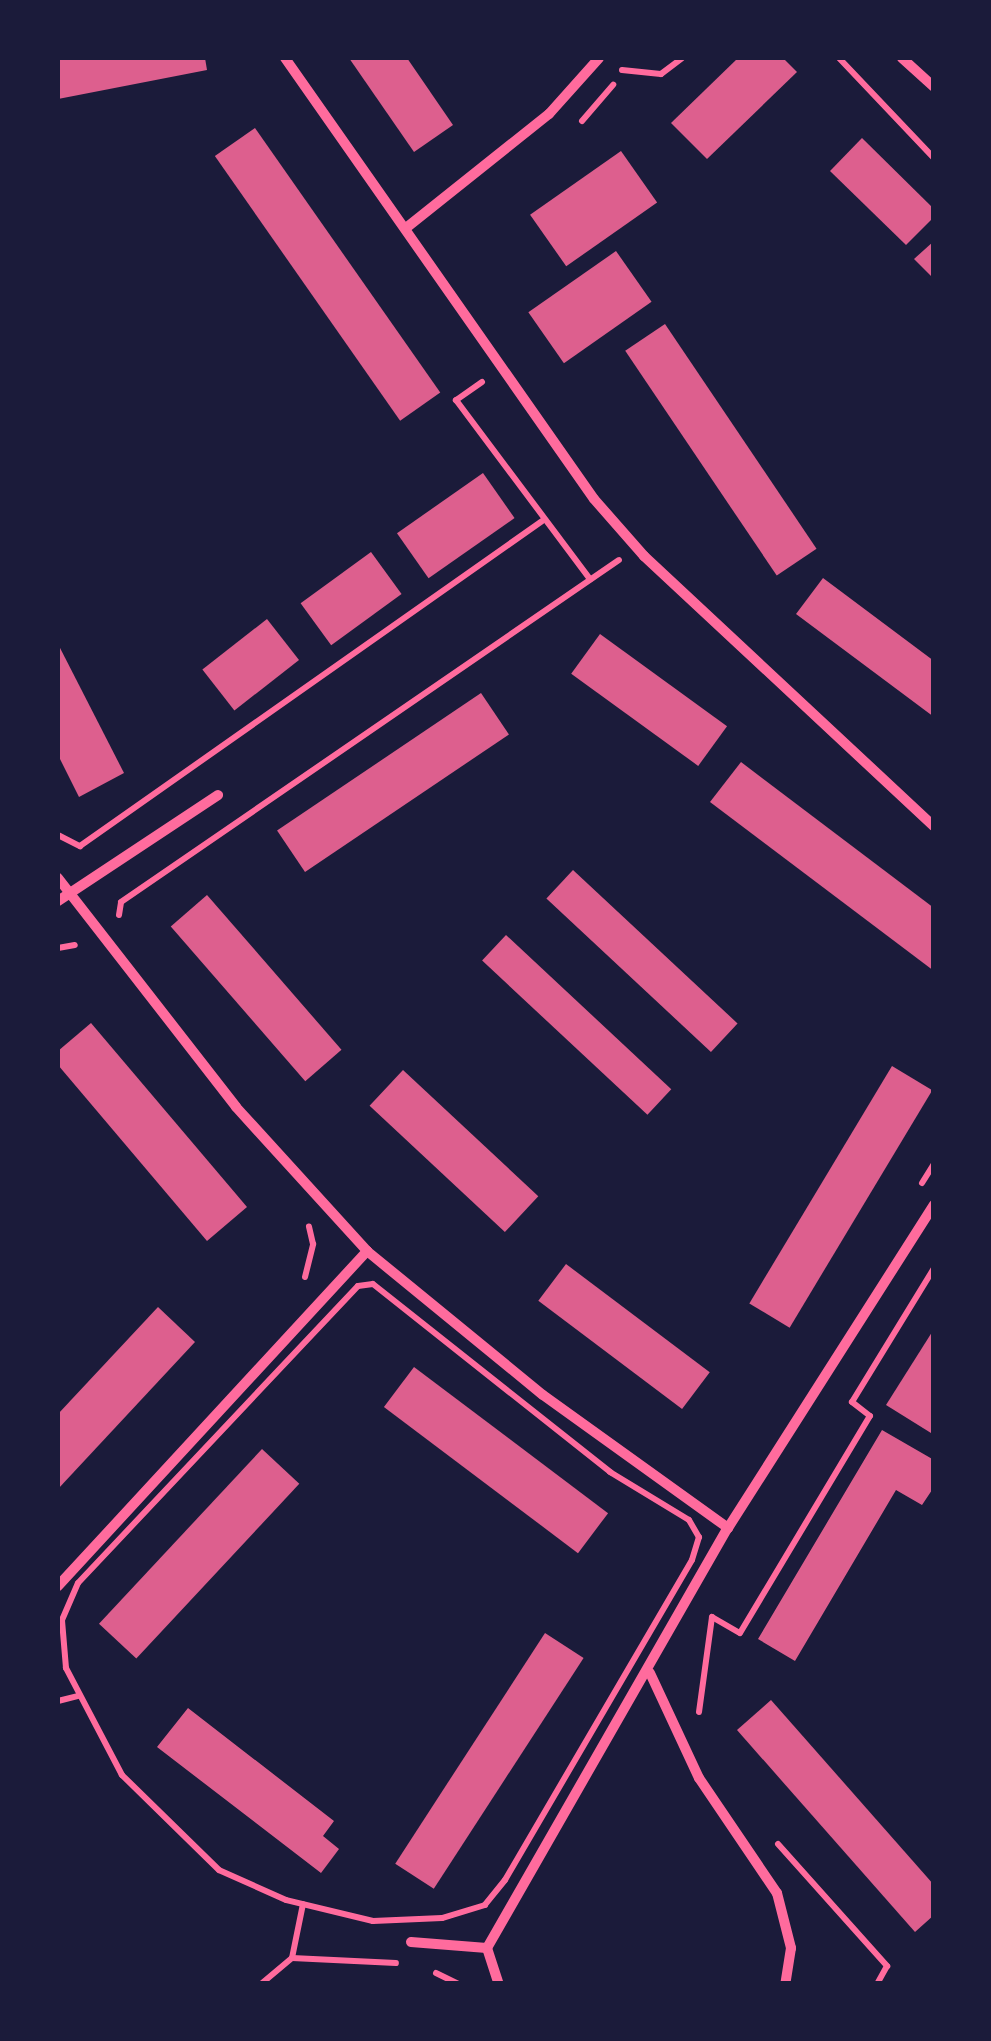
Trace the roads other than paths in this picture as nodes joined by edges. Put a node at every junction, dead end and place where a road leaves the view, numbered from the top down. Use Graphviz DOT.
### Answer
graph roads {
  1 [pos="286,58"];
  2 [pos="600,58"];
  3 [pos="902,58"];
  4 [pos="934,87"];
  5 [pos="406,228"];
  6 [pos="218,795"];
  7 [pos="934,826"];
  8 [pos="58,878"];
  9 [pos="62,898"];
  10 [pos="934,1204"];
  11 [pos="367,1251"];
  12 [pos="728,1528"];
  13 [pos="58,1586"];
  14 [pos="650,1673"];
  15 [pos="411,1942"];
  16 [pos="487,1948"];
  17 [pos="500,1984"];
  18 [pos="786,1984"];
  1 -- 5 [label="street"];
  2 -- 5 [label="street"];
  3 -- 4 [label="street"];
  5 -- 7 [label="street"];
  6 -- 9 [label="street"];
  8 -- 9 [label="street"];
  9 -- 11 [label="street"];
  10 -- 12 [label="street"];
  11 -- 12 [label="street"];
  11 -- 13 [label="street"];
  12 -- 14 [label="street"];
  14 -- 16 [label="street"];
  14 -- 18 [label="street"];
  15 -- 16 [label="street"];
  16 -- 17 [label="street"];
}
